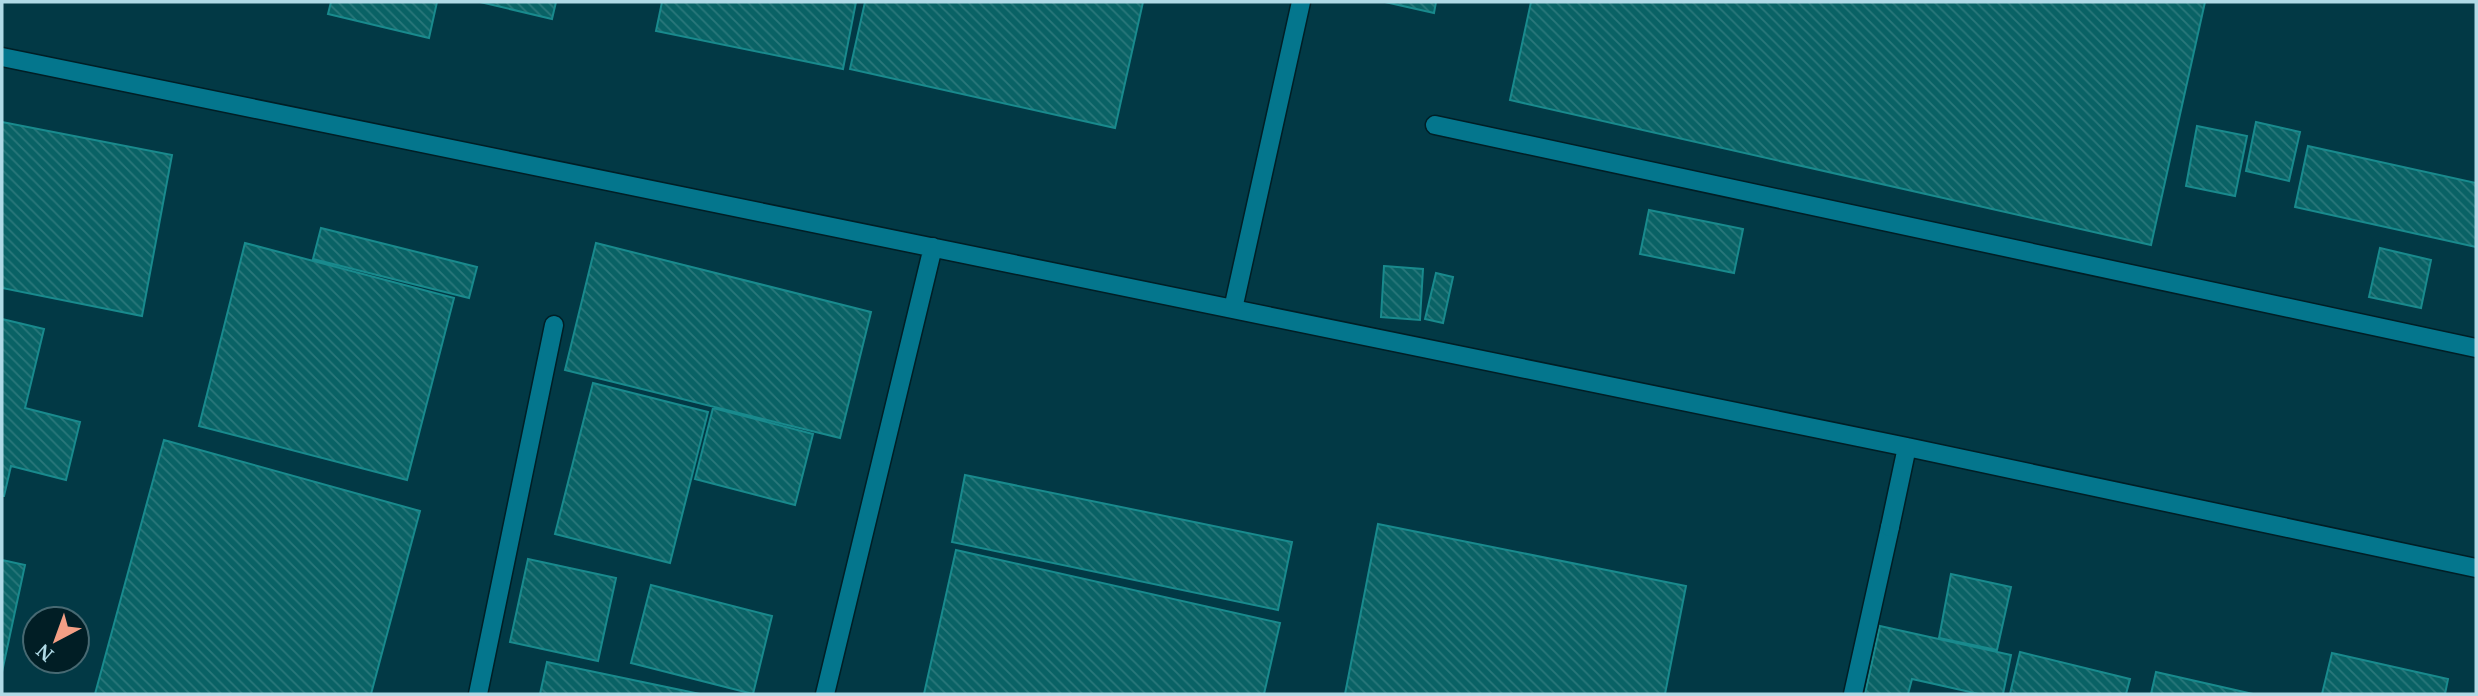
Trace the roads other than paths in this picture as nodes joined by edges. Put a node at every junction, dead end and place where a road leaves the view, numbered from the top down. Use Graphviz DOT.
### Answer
graph roads {
  1 [pos="1301,2"];
  2 [pos="2,57"];
  3 [pos="1435,125"];
  4 [pos="933,247"];
  5 [pos="1233,309"];
  6 [pos="554,325"];
  7 [pos="2476,348"];
  8 [pos="1907,447"];
  9 [pos="2476,568"];
  10 [pos="478,694"];
  11 [pos="825,694"];
  12 [pos="1853,694"];
  1 -- 5 [label="street"];
  2 -- 4 [label="street"];
  3 -- 7 [label="street"];
  4 -- 5 [label="street"];
  4 -- 11 [label="street"];
  5 -- 8 [label="street"];
  6 -- 10 [label="street"];
  8 -- 9 [label="street"];
  8 -- 12 [label="street"];
}
